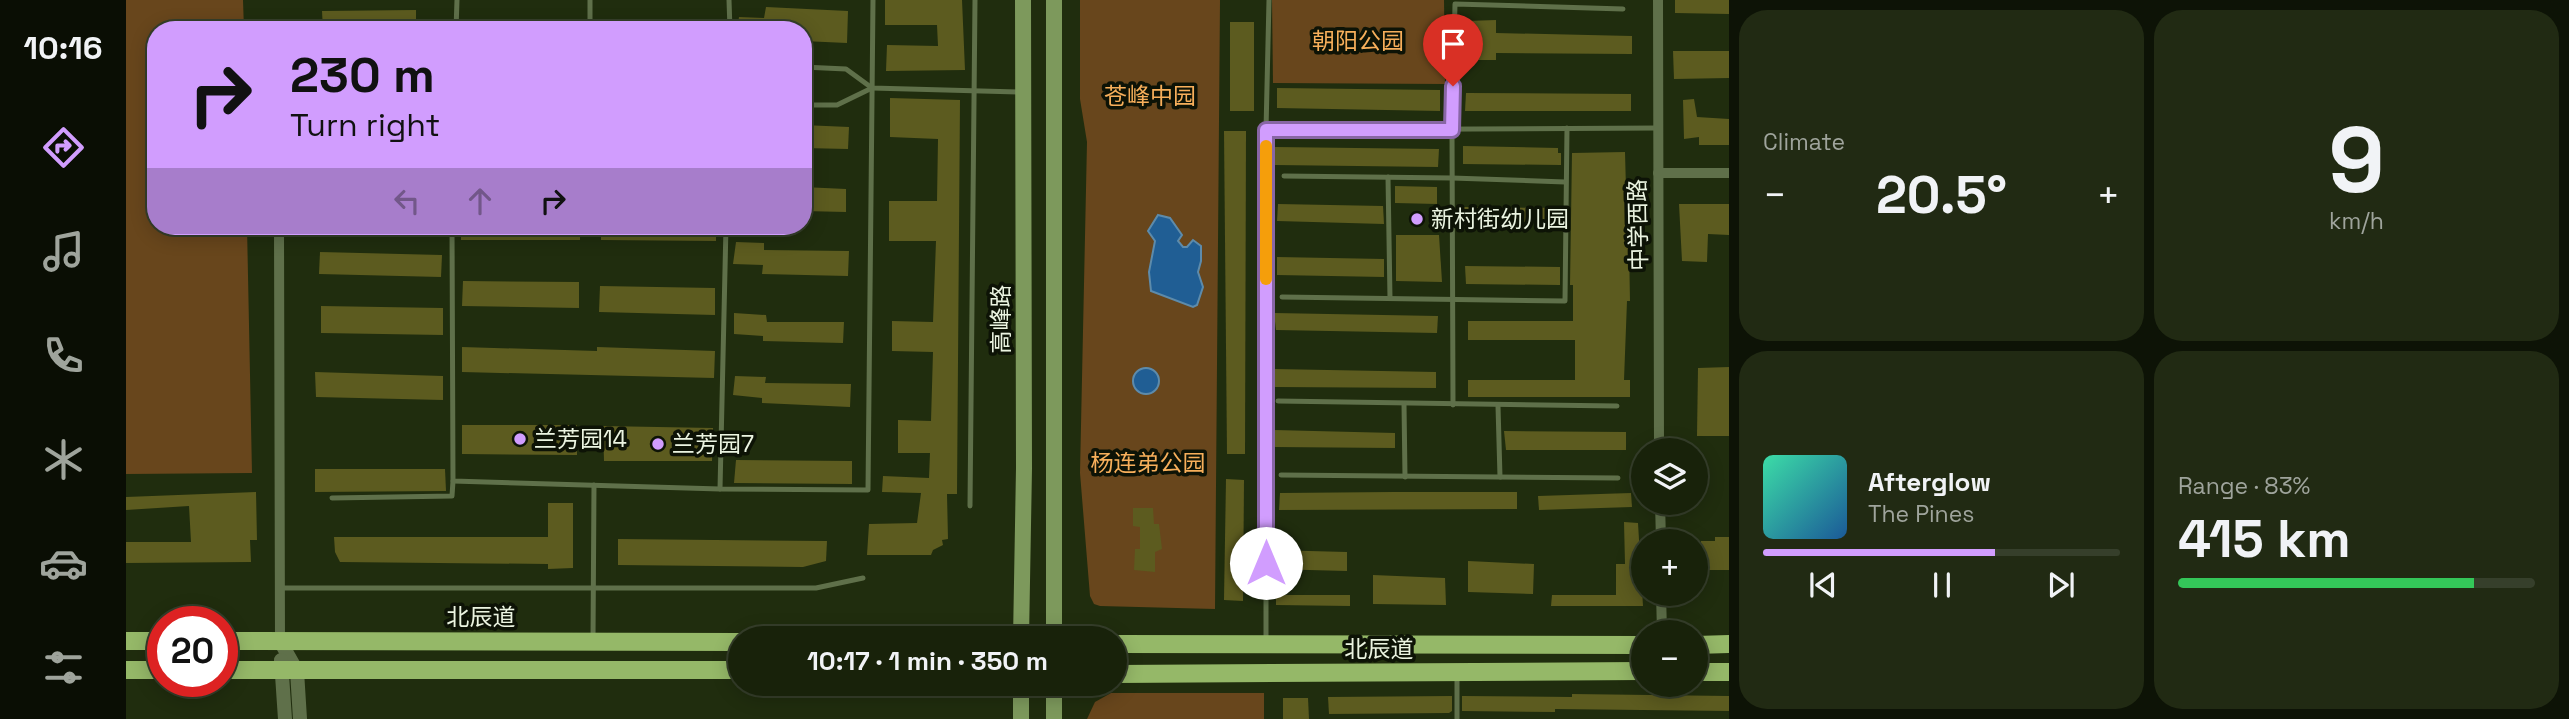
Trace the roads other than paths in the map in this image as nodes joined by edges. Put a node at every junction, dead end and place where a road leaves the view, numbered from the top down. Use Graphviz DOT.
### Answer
graph roads {
  1 [pos="457,0"];
  2 [pos="590,0"];
  3 [pos="729,0"];
  4 [pos="873,0"];
  5 [pos="975,0"];
  6 [pos="1023,0"];
  7 [pos="1054,0"];
  8 [pos="1269,0"];
  9 [pos="1658,0"];
  10 [pos="1623,9"];
  11 [pos="456,21"];
  12 [pos="590,21"];
  13 [pos="730,21"];
  14 [pos="812,67"];
  15 [pos="872,88"];
  16 [pos="975,91"];
  17 [pos="1022,92"];
  18 [pos="812,105"];
  19 [pos="1567,128"];
  20 [pos="1658,128"];
  21 [pos="1266,130"];
  22 [pos="1452,130"];
  23 [pos="1658,173"];
  24 [pos="1729,173"];
  25 [pos="1284,176"];
  26 [pos="1388,177"];
  27 [pos="1452,178"];
  28 [pos="1565,183"];
  29 [pos="279,235"];
  30 [pos="452,235"];
  31 [pos="726,235"];
  32 [pos="1282,297"];
  33 [pos="1390,298"];
  34 [pos="1452,299"];
  35 [pos="1278,401"];
  36 [pos="1404,404"];
  37 [pos="1453,405"];
  38 [pos="1498,406"];
  39 [pos="1617,407"];
  40 [pos="1659,438"];
  41 [pos="1281,475"];
  42 [pos="1405,477"];
  43 [pos="1500,477"];
  44 [pos="1618,478"];
  45 [pos="453,481"];
  46 [pos="594,485"];
  47 [pos="720,489"];
  48 [pos="332,498"];
  49 [pos="970,506"];
  50 [pos="863,578"];
  51 [pos="280,588"];
  52 [pos="594,589"];
  53 [pos="1021,626"];
  54 [pos="1054,626"];
  55 [pos="126,641"];
  56 [pos="147,641"];
  57 [pos="238,641"];
  58 [pos="281,641"];
  59 [pos="593,642"];
  60 [pos="728,642"];
  61 [pos="1127,644"];
  62 [pos="1266,644"];
  63 [pos="1729,644"];
  64 [pos="1631,645"];
  65 [pos="1708,645"];
  66 [pos="126,670"];
  67 [pos="147,670"];
  68 [pos="238,670"];
  69 [pos="728,670"];
  70 [pos="289,671"];
  71 [pos="1631,671"];
  72 [pos="1708,672"];
  73 [pos="1729,672"];
  74 [pos="1457,673"];
  75 [pos="1127,674"];
  76 [pos="1021,696"];
  77 [pos="1054,696"];
  78 [pos="285,719"];
  79 [pos="300,719"];
  80 [pos="1021,719"];
  81 [pos="1054,719"];
  82 [pos="1457,719"];
  1 -- 11 [label="lane"];
  2 -- 12 [label="lane"];
  3 -- 13 [label="lane"];
  4 -- 15 [label="lane"];
  5 -- 16 [label="lane"];
  6 -- 17 [label="main road, 高峰路"];
  7 -- 54 [label="main road"];
  8 -- 21 [label="lane"];
  9 -- 20 [label="street, 中学西路"];
  10 -- 22 [label="lane"];
  14 -- 15 [label="lane"];
  15 -- 16 [label="lane"];
  15 -- 18 [label="lane"];
  15 -- 47 [label="lane"];
  16 -- 17 [label="lane"];
  16 -- 49 [label="lane"];
  17 -- 53 [label="main road, 高峰路"];
  19 -- 20 [label="lane"];
  19 -- 22 [label="lane"];
  19 -- 28 [label="lane"];
  20 -- 23 [label="street, 中学西路"];
  21 -- 22 [label="lane"];
  21 -- 62 [label="lane"];
  22 -- 27 [label="lane"];
  23 -- 24 [label="street"];
  23 -- 40 [label="street, 中学西路"];
  25 -- 26 [label="lane"];
  26 -- 27 [label="lane"];
  26 -- 33 [label="lane"];
  27 -- 28 [label="lane"];
  27 -- 34 [label="lane"];
  28 -- 34 [label="lane"];
  29 -- 51 [label="street"];
  30 -- 45 [label="lane"];
  31 -- 47 [label="lane"];
  32 -- 33 [label="lane"];
  33 -- 34 [label="lane"];
  34 -- 37 [label="lane"];
  35 -- 36 [label="lane"];
  36 -- 37 [label="lane"];
  36 -- 42 [label="lane"];
  37 -- 38 [label="lane"];
  38 -- 39 [label="lane"];
  38 -- 43 [label="lane"];
  41 -- 42 [label="lane"];
  42 -- 43 [label="lane"];
  43 -- 44 [label="lane"];
  45 -- 46 [label="lane"];
  45 -- 48 [label="lane"];
  46 -- 47 [label="lane"];
  46 -- 52 [label="lane"];
  50 -- 52 [label="lane"];
  51 -- 52 [label="lane"];
  51 -- 58 [label="street"];
  52 -- 59 [label="lane"];
  55 -- 56 [label="main road"];
  57 -- 58 [label="main road, 北辰道"];
  58 -- 59 [label="main road, 北辰道"];
  58 -- 70 [label="street"];
  59 -- 60 [label="main road, 北辰道"];
  61 -- 62 [label="main road, 北辰道"];
  62 -- 64 [label="main road, 北辰道"];
  63 -- 65 [label="main road"];
  66 -- 67 [label="main road"];
  68 -- 70 [label="main road"];
  69 -- 70 [label="main road"];
  70 -- 78 [label="street"];
  70 -- 79 [label="street"];
  71 -- 74 [label="main road, 北辰道"];
  72 -- 73 [label="main road"];
  74 -- 75 [label="main road, 北辰道"];
  74 -- 82 [label="lane"];
  76 -- 80 [label="main road"];
  77 -- 81 [label="main road"];
}
